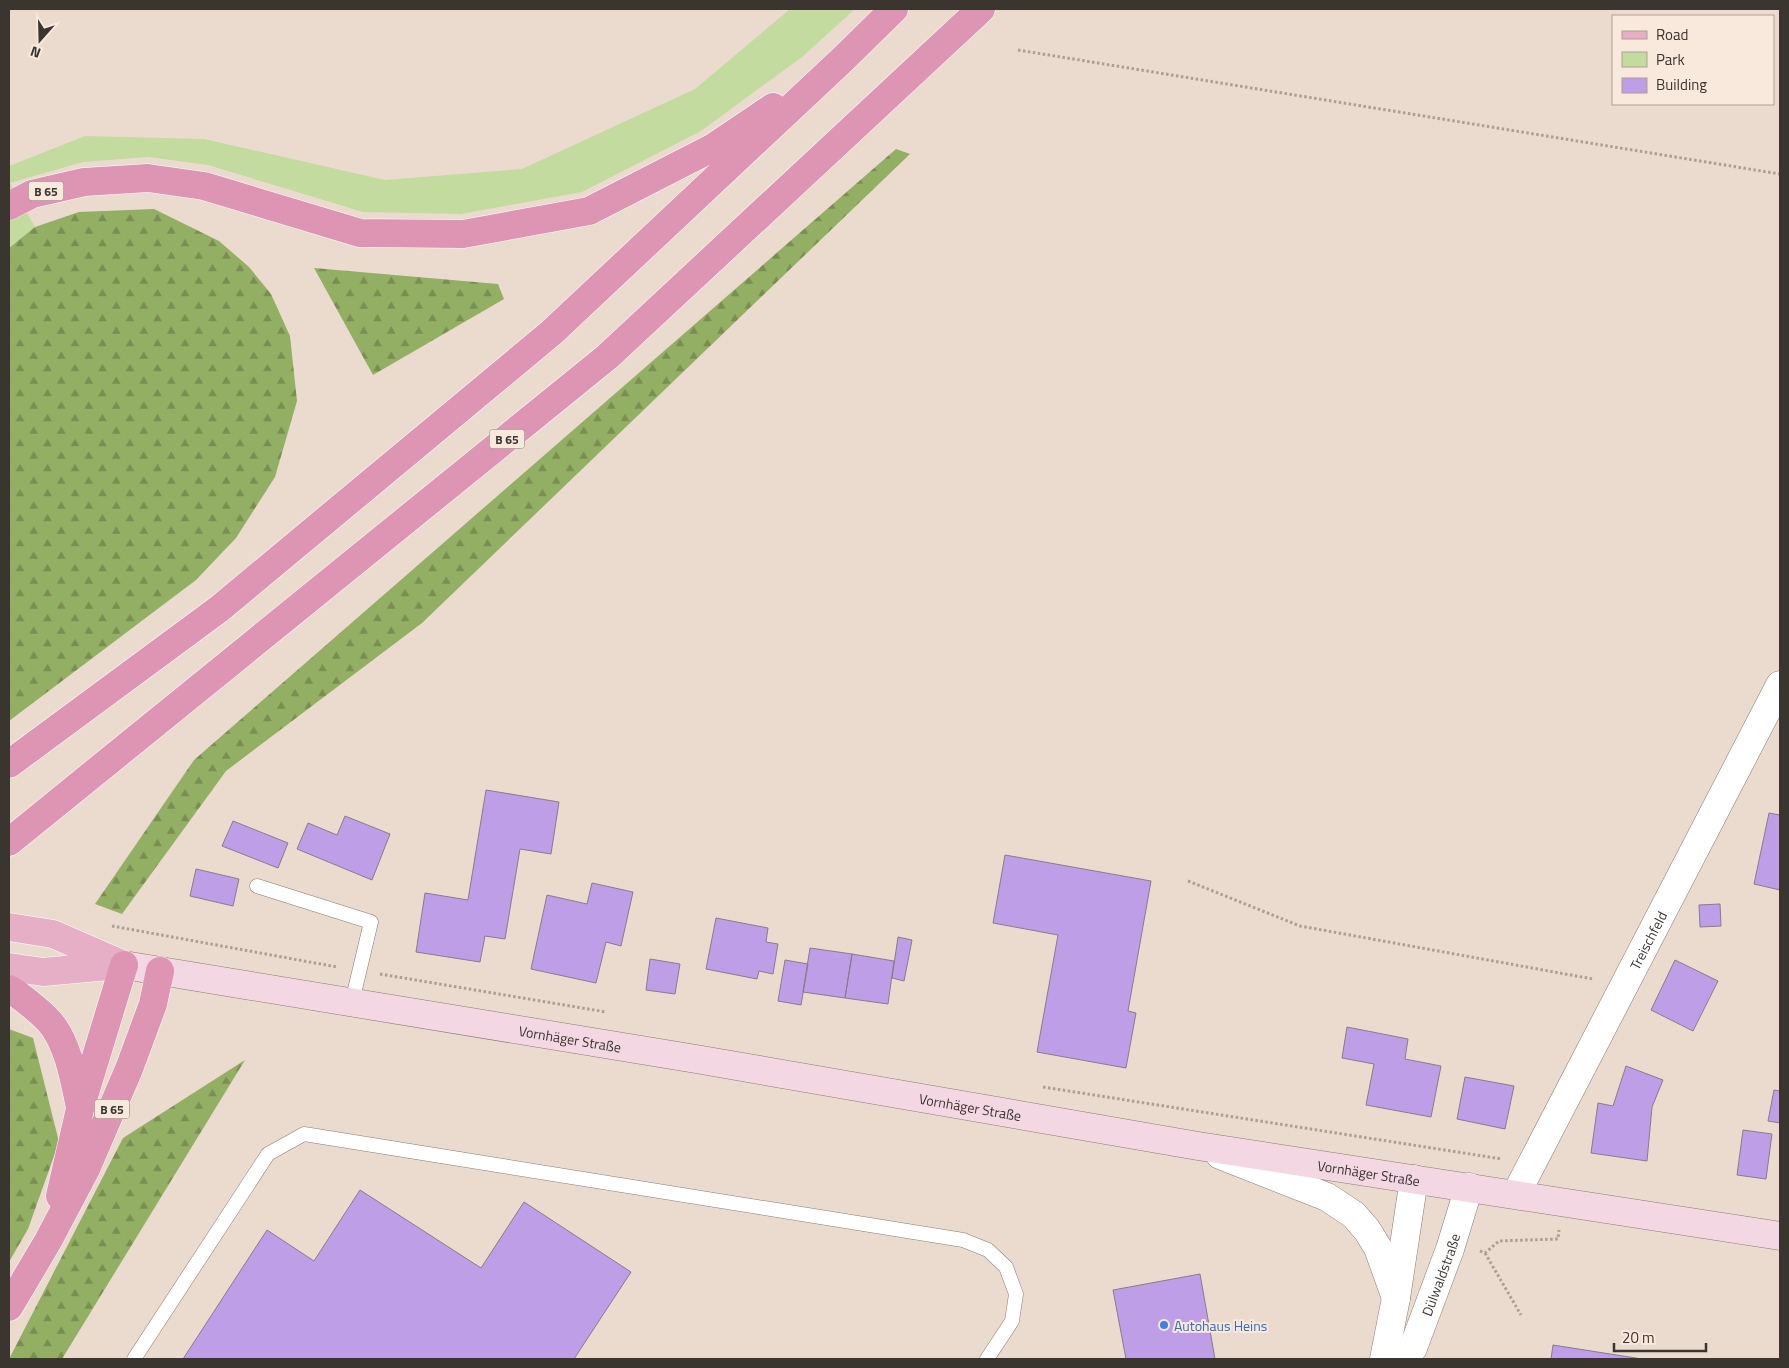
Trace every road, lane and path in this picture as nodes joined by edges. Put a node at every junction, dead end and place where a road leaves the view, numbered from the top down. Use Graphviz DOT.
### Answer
graph roads {
  1 [pos="894,9"];
  2 [pos="981,9"];
  3 [pos="1018,50"];
  4 [pos="842,60"];
  5 [pos="1780,174"];
  6 [pos="9,206"];
  7 [pos="1780,685"];
  8 [pos="9,764"];
  9 [pos="9,842"];
  10 [pos="1188,881"];
  11 [pos="257,886"];
  12 [pos="112,926"];
  13 [pos="9,927"];
  14 [pos="124,965"];
  15 [pos="9,967"];
  16 [pos="160,971"];
  17 [pos="360,971"];
  18 [pos="1626,985"];
  19 [pos="9,989"];
  20 [pos="352,1002"];
  21 [pos="613,1013"];
  22 [pos="1036,1086"];
  23 [pos="80,1109"];
  24 [pos="1198,1146"];
  25 [pos="1532,1164"];
  26 [pos="1414,1179"];
  27 [pos="1469,1187"];
  28 [pos="1516,1194"];
  29 [pos="1564,1202"];
  30 [pos="1780,1236"];
  31 [pos="48,1241"];
  32 [pos="1453,1241"];
  33 [pos="1485,1253"];
  34 [pos="1396,1298"];
  35 [pos="9,1307"];
  36 [pos="1521,1316"];
  37 [pos="134,1359"];
  38 [pos="988,1359"];
  39 [pos="1384,1359"];
  40 [pos="1405,1359"];
  1 -- 4 [label="highway, B 65"];
  2 -- 9 [label="highway, B 65"];
  3 -- 5 [label="path"];
  4 -- 6 [label="highway, B 65"];
  4 -- 8 [label="highway, B 65"];
  7 -- 18 [label="street, Treischfeld"];
  10 -- 18 [label="path"];
  11 -- 17 [label="lane"];
  12 -- 17 [label="path"];
  13 -- 14 [label="main road"];
  14 -- 15 [label="main road"];
  14 -- 16 [label="main road, Vornhäger Straße"];
  14 -- 23 [label="highway, B 65"];
  16 -- 20 [label="main road, Vornhäger Straße"];
  16 -- 31 [label="highway, B 65"];
  17 -- 20 [label="lane"];
  17 -- 21 [label="path"];
  18 -- 25 [label="street, Treischfeld"];
  19 -- 23 [label="highway, B 65"];
  20 -- 24 [label="main road, Vornhäger Straße"];
  22 -- 25 [label="path"];
  23 -- 31 [label="highway, B 65"];
  24 -- 26 [label="main road, Vornhäger Straße"];
  24 -- 34 [label="street"];
  25 -- 28 [label="street, Treischfeld"];
  26 -- 27 [label="main road, Vornhäger Straße"];
  26 -- 34 [label="street"];
  27 -- 28 [label="main road, Vornhäger Straße"];
  27 -- 32 [label="street, Dülwaldstraße"];
  28 -- 29 [label="main road, Vornhäger Straße"];
  29 -- 30 [label="main road, Vornhäger Straße"];
  29 -- 33 [label="path"];
  31 -- 35 [label="highway, B 65"];
  32 -- 33 [label="path"];
  32 -- 40 [label="street, Dülwaldstraße"];
  33 -- 36 [label="path"];
  34 -- 39 [label="street"];
  37 -- 38 [label="lane"];
}
